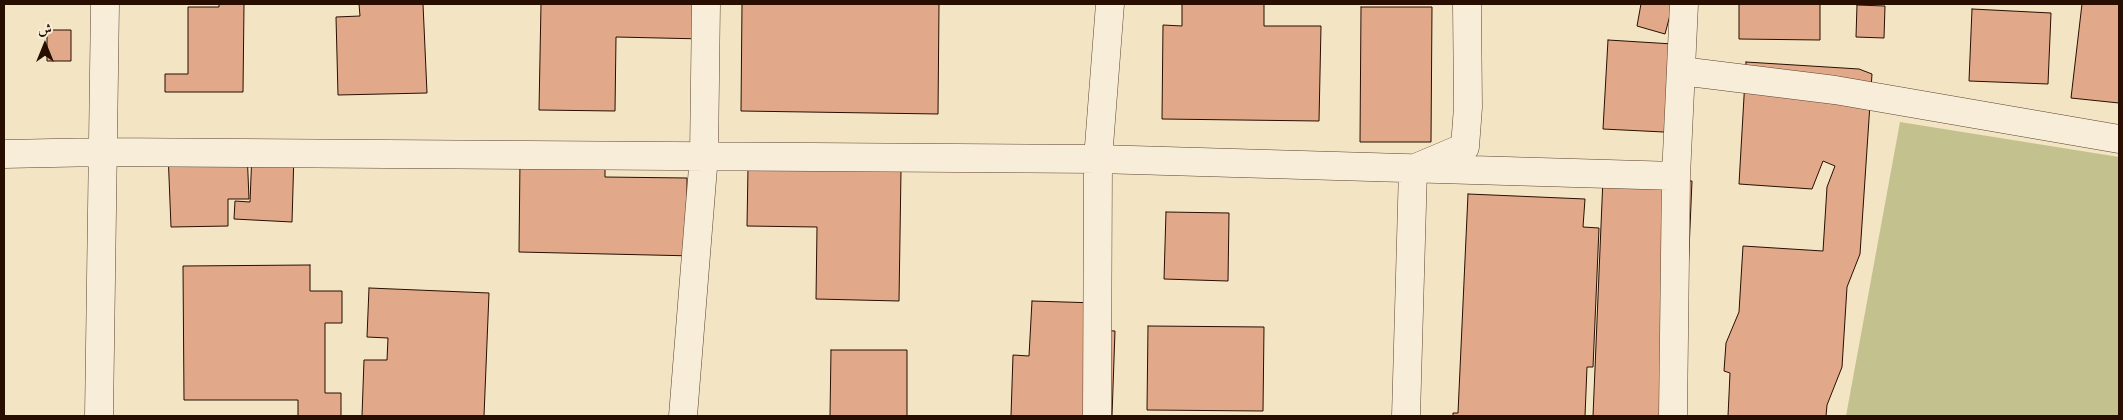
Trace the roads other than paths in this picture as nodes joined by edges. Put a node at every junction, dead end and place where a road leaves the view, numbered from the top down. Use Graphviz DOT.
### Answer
graph roads {
  1 [pos="105,4"];
  2 [pos="706,4"];
  3 [pos="1110,4"];
  4 [pos="1467,4"];
  5 [pos="1684,4"];
  6 [pos="1681,72"];
  7 [pos="2119,139"];
  8 [pos="102,152"];
  9 [pos="4,154"];
  10 [pos="704,155"];
  11 [pos="1098,159"];
  12 [pos="1413,169"];
  13 [pos="1676,176"];
  14 [pos="99,416"];
  15 [pos="683,416"];
  16 [pos="1097,416"];
  17 [pos="1406,416"];
  18 [pos="1673,416"];
  1 -- 8 [label="street"];
  2 -- 10 [label="street"];
  3 -- 11 [label="street"];
  4 -- 12 [label="street"];
  5 -- 6 [label="street"];
  6 -- 7 [label="street"];
  6 -- 13 [label="street"];
  8 -- 9 [label="street"];
  8 -- 10 [label="street"];
  8 -- 14 [label="street"];
  10 -- 11 [label="street"];
  10 -- 15 [label="street"];
  11 -- 12 [label="street"];
  11 -- 16 [label="street"];
  12 -- 13 [label="street"];
  12 -- 17 [label="street"];
  13 -- 18 [label="street"];
}
